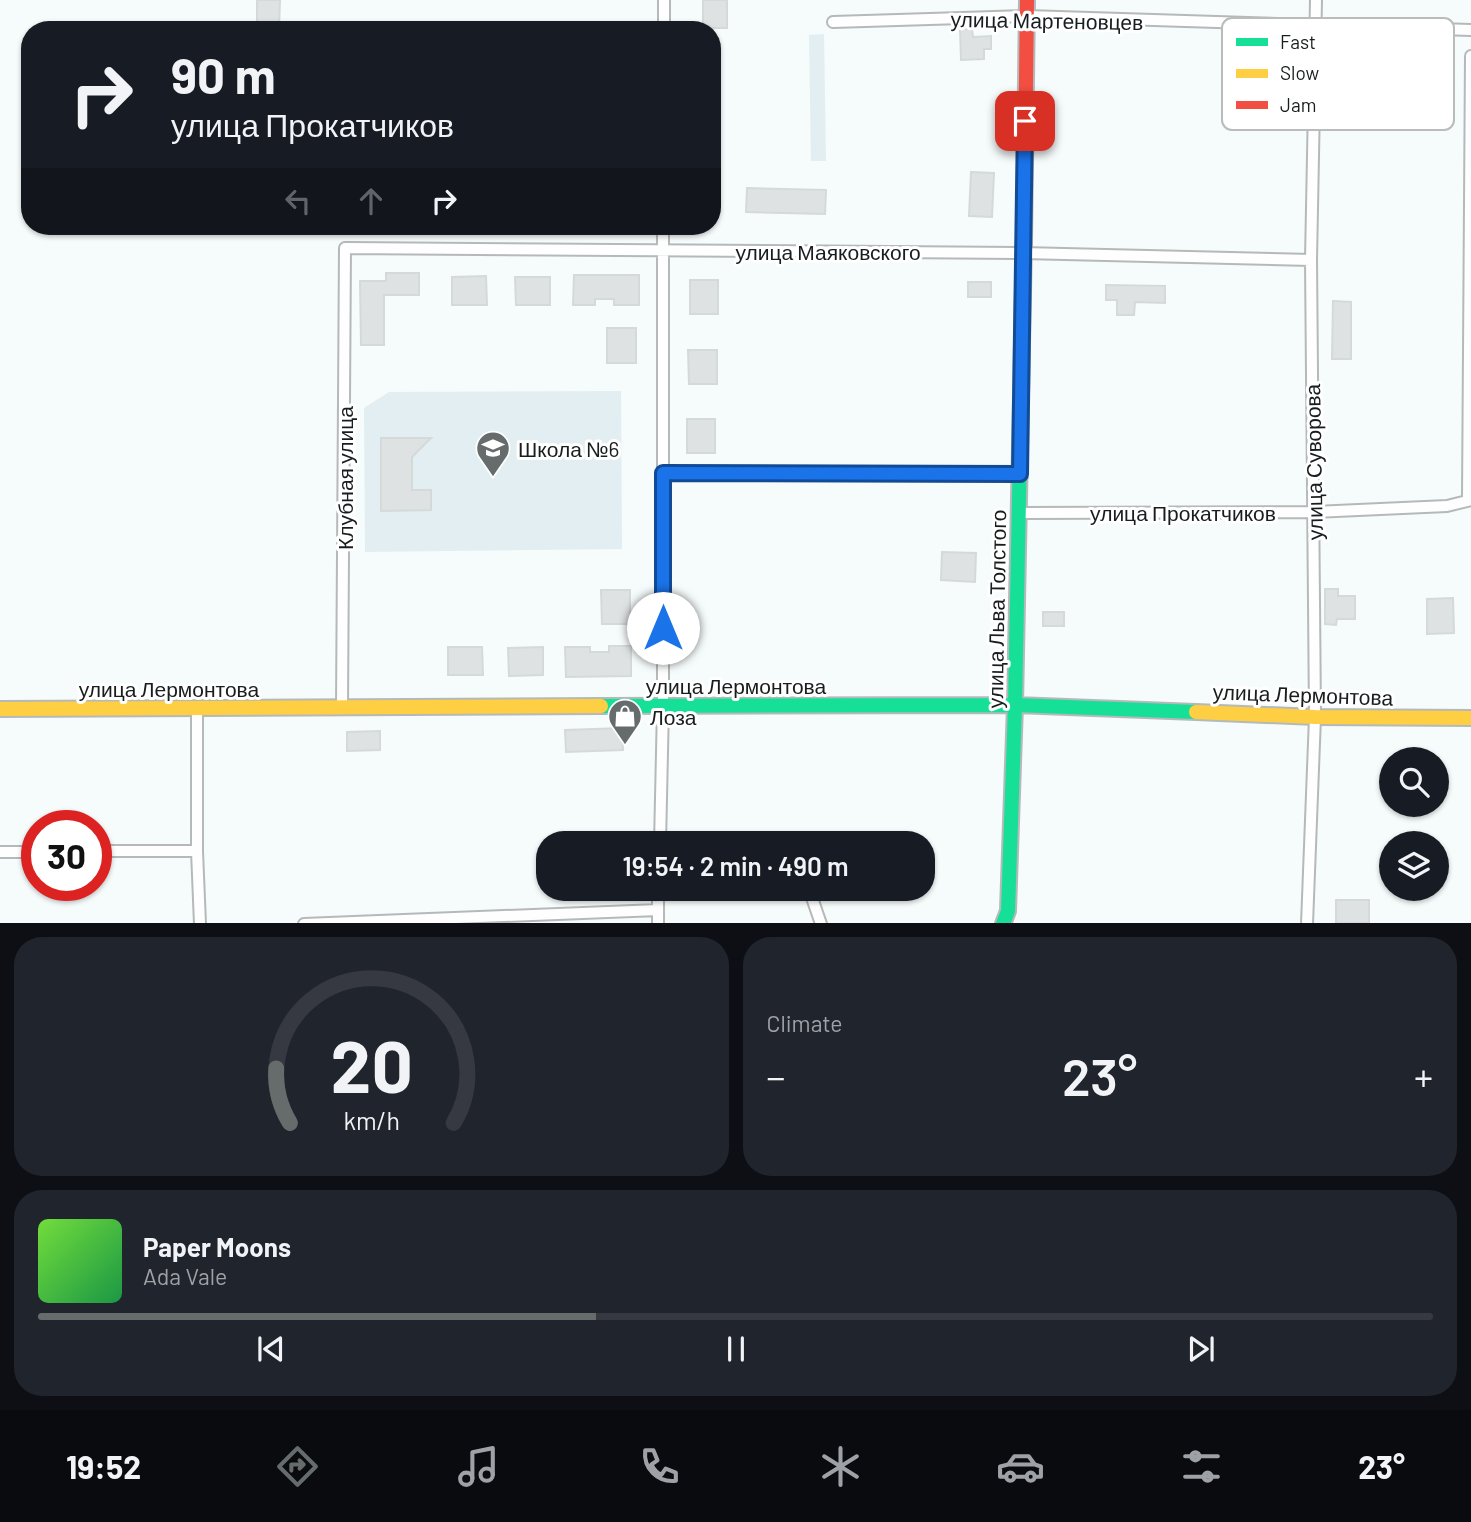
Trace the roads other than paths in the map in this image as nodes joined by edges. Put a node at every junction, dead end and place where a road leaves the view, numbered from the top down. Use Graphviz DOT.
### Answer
graph roads {
  1 [pos="664,0"];
  2 [pos="1027,0"];
  3 [pos="1316,0"];
  4 [pos="1027,16"];
  5 [pos="1316,18"];
  6 [pos="664,21"];
  7 [pos="833,22"];
  8 [pos="1222,23"];
  9 [pos="1471,56"];
  10 [pos="1314,130"];
  11 [pos="663,235"];
  12 [pos="345,248"];
  13 [pos="663,250"];
  14 [pos="1023,253"];
  15 [pos="1311,260"];
  16 [pos="663,473"];
  17 [pos="1020,474"];
  18 [pos="1470,500"];
  19 [pos="1314,512"];
  20 [pos="1019,513"];
  21 [pos="1015,705"];
  22 [pos="663,706"];
  23 [pos="342,707"];
  24 [pos="0,709"];
  25 [pos="197,709"];
  26 [pos="1315,716"];
  27 [pos="1471,718"];
  28 [pos="660,831"];
  29 [pos="112,851"];
  30 [pos="197,851"];
  31 [pos="0,852"];
  32 [pos="21,852"];
  33 [pos="658,901"];
  34 [pos="813,901"];
  35 [pos="658,910"];
  36 [pos="200,923"];
  37 [pos="304,923"];
  38 [pos="658,923"];
  39 [pos="821,923"];
  40 [pos="1003,923"];
  41 [pos="1307,923"];
  1 -- 6 [label="street"];
  2 -- 4 [label="street, улица Льва Толстого"];
  3 -- 5 [label="street, улица Суворова"];
  4 -- 7 [label="street, улица Мартеновцев"];
  4 -- 8 [label="street, улица Мартеновцев"];
  4 -- 14 [label="street, улица Льва Толстого"];
  9 -- 18 [label="street"];
  10 -- 15 [label="street, улица Суворова"];
  11 -- 13 [label="street"];
  12 -- 13 [label="street, улица Маяковского"];
  12 -- 23 [label="street, Клубная улица"];
  13 -- 14 [label="street, улица Маяковского"];
  13 -- 16 [label="street"];
  14 -- 15 [label="street, улица Маяковского"];
  14 -- 17 [label="street, улица Льва Толстого"];
  15 -- 19 [label="street, улица Суворова"];
  16 -- 17 [label="street"];
  16 -- 22 [label="street"];
  17 -- 20 [label="street, улица Льва Толстого"];
  18 -- 19 [label="street, улица Прокатчиков"];
  19 -- 20 [label="street, улица Прокатчиков"];
  19 -- 26 [label="street, улица Суворова"];
  20 -- 21 [label="street, улица Льва Толстого"];
  21 -- 22 [label="street, улица Лермонтова"];
  21 -- 26 [label="street, улица Лермонтова"];
  21 -- 40 [label="street, улица Льва Толстого"];
  22 -- 23 [label="street, улица Лермонтова"];
  22 -- 28 [label="street"];
  23 -- 25 [label="street, улица Лермонтова"];
  24 -- 25 [label="street, улица Лермонтова"];
  25 -- 30 [label="street"];
  26 -- 27 [label="street, улица Лермонтова"];
  26 -- 41 [label="street, улица Суворова"];
  29 -- 30 [label="street"];
  30 -- 36 [label="street"];
  31 -- 32 [label="street"];
  33 -- 35 [label="street"];
  34 -- 39 [label="street"];
  35 -- 37 [label="street"];
  35 -- 38 [label="street"];
}
